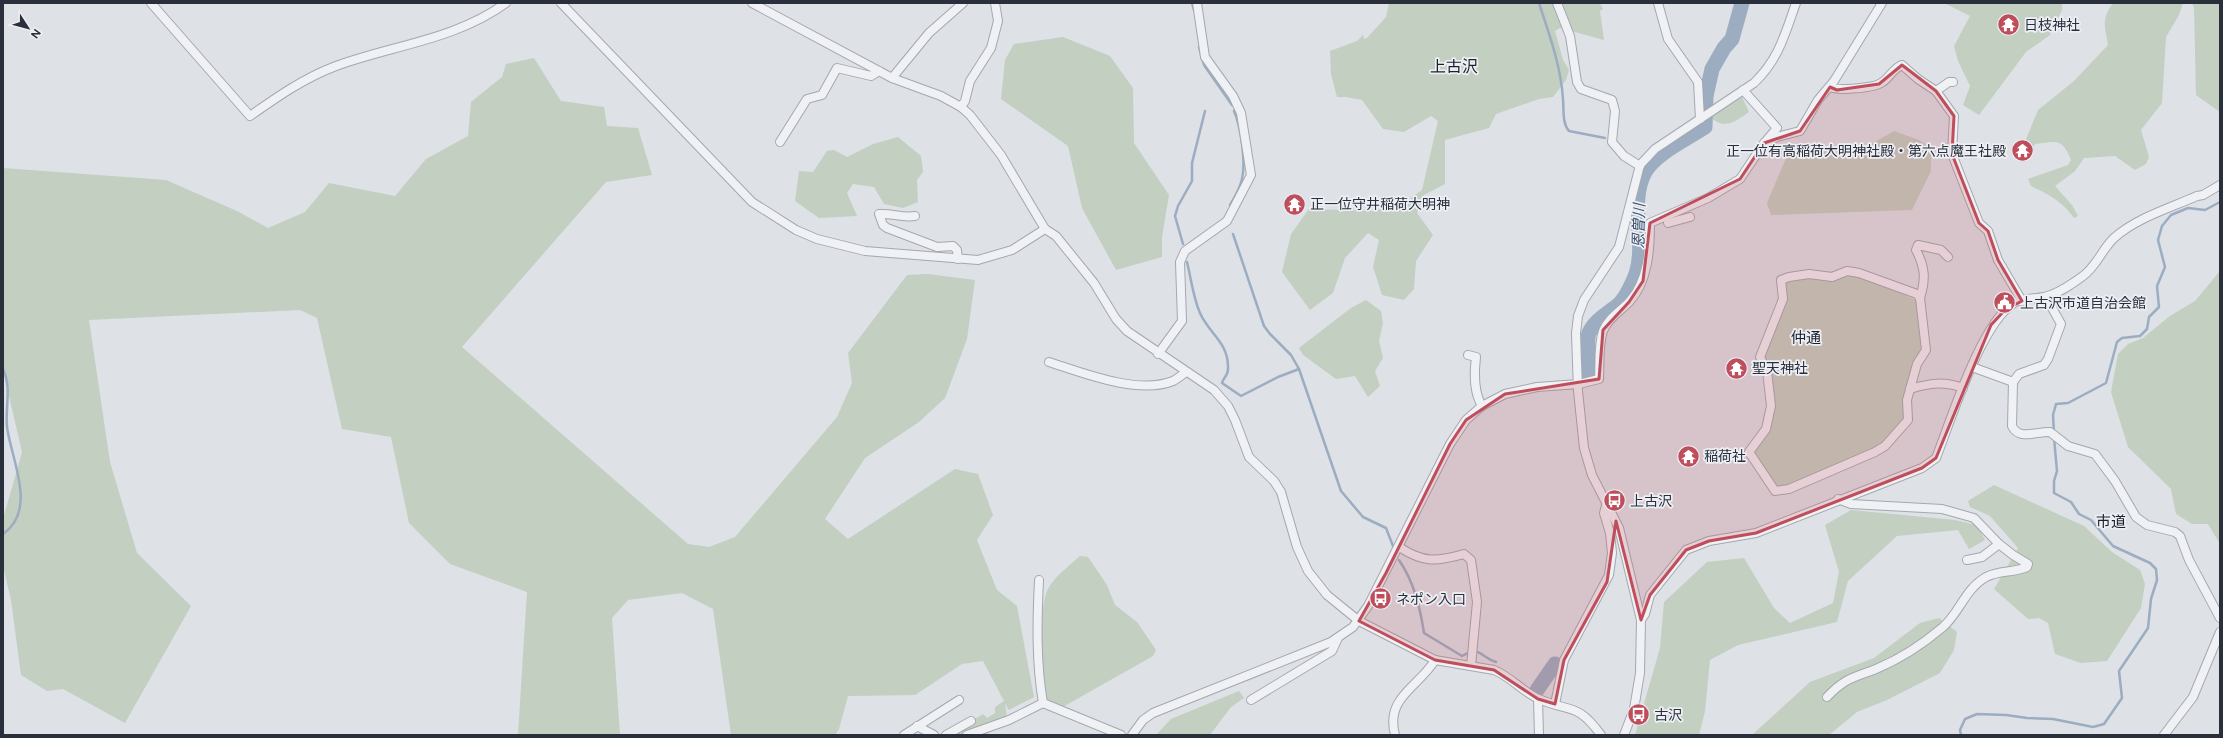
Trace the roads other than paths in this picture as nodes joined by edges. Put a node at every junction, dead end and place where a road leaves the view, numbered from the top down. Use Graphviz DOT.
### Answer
graph roads {
  1 [pos="151,3"];
  2 [pos="506,3"];
  3 [pos="562,3"];
  4 [pos="752,3"];
  5 [pos="962,3"];
  6 [pos="995,3"];
  7 [pos="1197,3"];
  8 [pos="1557,3"];
  9 [pos="1658,3"];
  10 [pos="1796,3"];
  11 [pos="1882,3"];
  12 [pos="879,71"];
  13 [pos="892,78"];
  14 [pos="1953,82"];
  15 [pos="1830,87"];
  16 [pos="1743,90"];
  17 [pos="1936,91"];
  18 [pos="961,107"];
  19 [pos="1704,116"];
  20 [pos="780,142"];
  21 [pos="1764,143"];
  22 [pos="1640,166"];
  23 [pos="2220,185"];
  24 [pos="915,216"];
  25 [pos="1690,217"];
  26 [pos="1668,223"];
  27 [pos="1045,229"];
  28 [pos="1948,257"];
  29 [pos="958,259"];
  30 [pos="2046,297"];
  31 [pos="1920,298"];
  32 [pos="2022,301"];
  33 [pos="1158,354"];
  34 [pos="1468,355"];
  35 [pos="1049,362"];
  36 [pos="1972,367"];
  37 [pos="1186,372"];
  38 [pos="2013,382"];
  39 [pos="1579,384"];
  40 [pos="1963,388"];
  41 [pos="1910,389"];
  42 [pos="1482,406"];
  43 [pos="1838,499"];
  44 [pos="1607,502"];
  45 [pos="1999,544"];
  46 [pos="1399,547"];
  47 [pos="1967,560"];
  48 [pos="1039,580"];
  49 [pos="2220,618"];
  50 [pos="1641,620"];
  51 [pos="1359,621"];
  52 [pos="2219,635"];
  53 [pos="1338,638"];
  54 [pos="1435,660"];
  55 [pos="1471,666"];
  56 [pos="1827,697"];
  57 [pos="1538,699"];
  58 [pos="959,700"];
  59 [pos="1251,700"];
  60 [pos="1043,703"];
  61 [pos="1555,704"];
  62 [pos="971,721"];
  63 [pos="917,726"];
  64 [pos="904,735"];
  65 [pos="934,735"];
  66 [pos="946,735"];
  67 [pos="967,735"];
  68 [pos="1121,735"];
  69 [pos="1132,735"];
  70 [pos="1395,735"];
  71 [pos="1539,735"];
  72 [pos="1601,735"];
  73 [pos="1624,735"];
  74 [pos="2164,735"];
  1 -- 2 [label="street"];
  3 -- 29 [label="street"];
  4 -- 12 [label="street"];
  5 -- 13 [label="street"];
  6 -- 18 [label="street"];
  7 -- 33 [label="street"];
  8 -- 22 [label="street"];
  9 -- 19 [label="street"];
  10 -- 16 [label="street"];
  11 -- 15 [label="street"];
  12 -- 13 [label="street"];
  12 -- 20 [label="street"];
  13 -- 18 [label="street"];
  14 -- 17 [label="street"];
  15 -- 17 [label="street"];
  15 -- 21 [label="street"];
  16 -- 19 [label="street"];
  16 -- 21 [label="street"];
  17 -- 32 [label="street"];
  18 -- 27 [label="street"];
  19 -- 22 [label="street"];
  21 -- 39 [label="street"];
  22 -- 39 [label="street"];
  23 -- 30 [label="street"];
  24 -- 29 [label="street"];
  25 -- 26 [label="street"];
  27 -- 29 [label="street"];
  27 -- 33 [label="street"];
  28 -- 31 [label="street"];
  30 -- 32 [label="street"];
  30 -- 38 [label="street"];
  31 -- 41 [label="street"];
  31 -- 41 [label="street"];
  32 -- 36 [label="street"];
  33 -- 37 [label="street"];
  34 -- 42 [label="street"];
  35 -- 37 [label="street"];
  36 -- 38 [label="street"];
  36 -- 40 [label="street"];
  37 -- 51 [label="street"];
  38 -- 49 [label="street"];
  39 -- 42 [label="street"];
  39 -- 44 [label="street"];
  40 -- 41 [label="street"];
  40 -- 43 [label="street"];
  42 -- 46 [label="street"];
  43 -- 45 [label="street"];
  43 -- 50 [label="street"];
  44 -- 50 [label="street"];
  44 -- 61 [label="street"];
  45 -- 47 [label="street"];
  45 -- 56 [label="street"];
  46 -- 51 [label="street"];
  46 -- 55 [label="street"];
  48 -- 60 [label="street"];
  50 -- 73 [label="street"];
  51 -- 53 [label="street"];
  51 -- 54 [label="street"];
  52 -- 74 [label="street"];
  53 -- 59 [label="street"];
  53 -- 69 [label="street"];
  54 -- 55 [label="street"];
  54 -- 70 [label="street"];
  55 -- 57 [label="street"];
  57 -- 61 [label="street"];
  57 -- 71 [label="street"];
  58 -- 63 [label="street"];
  60 -- 67 [label="street"];
  60 -- 68 [label="street"];
  61 -- 72 [label="street"];
  62 -- 66 [label="street"];
  63 -- 64 [label="street"];
  63 -- 65 [label="street"];
}
